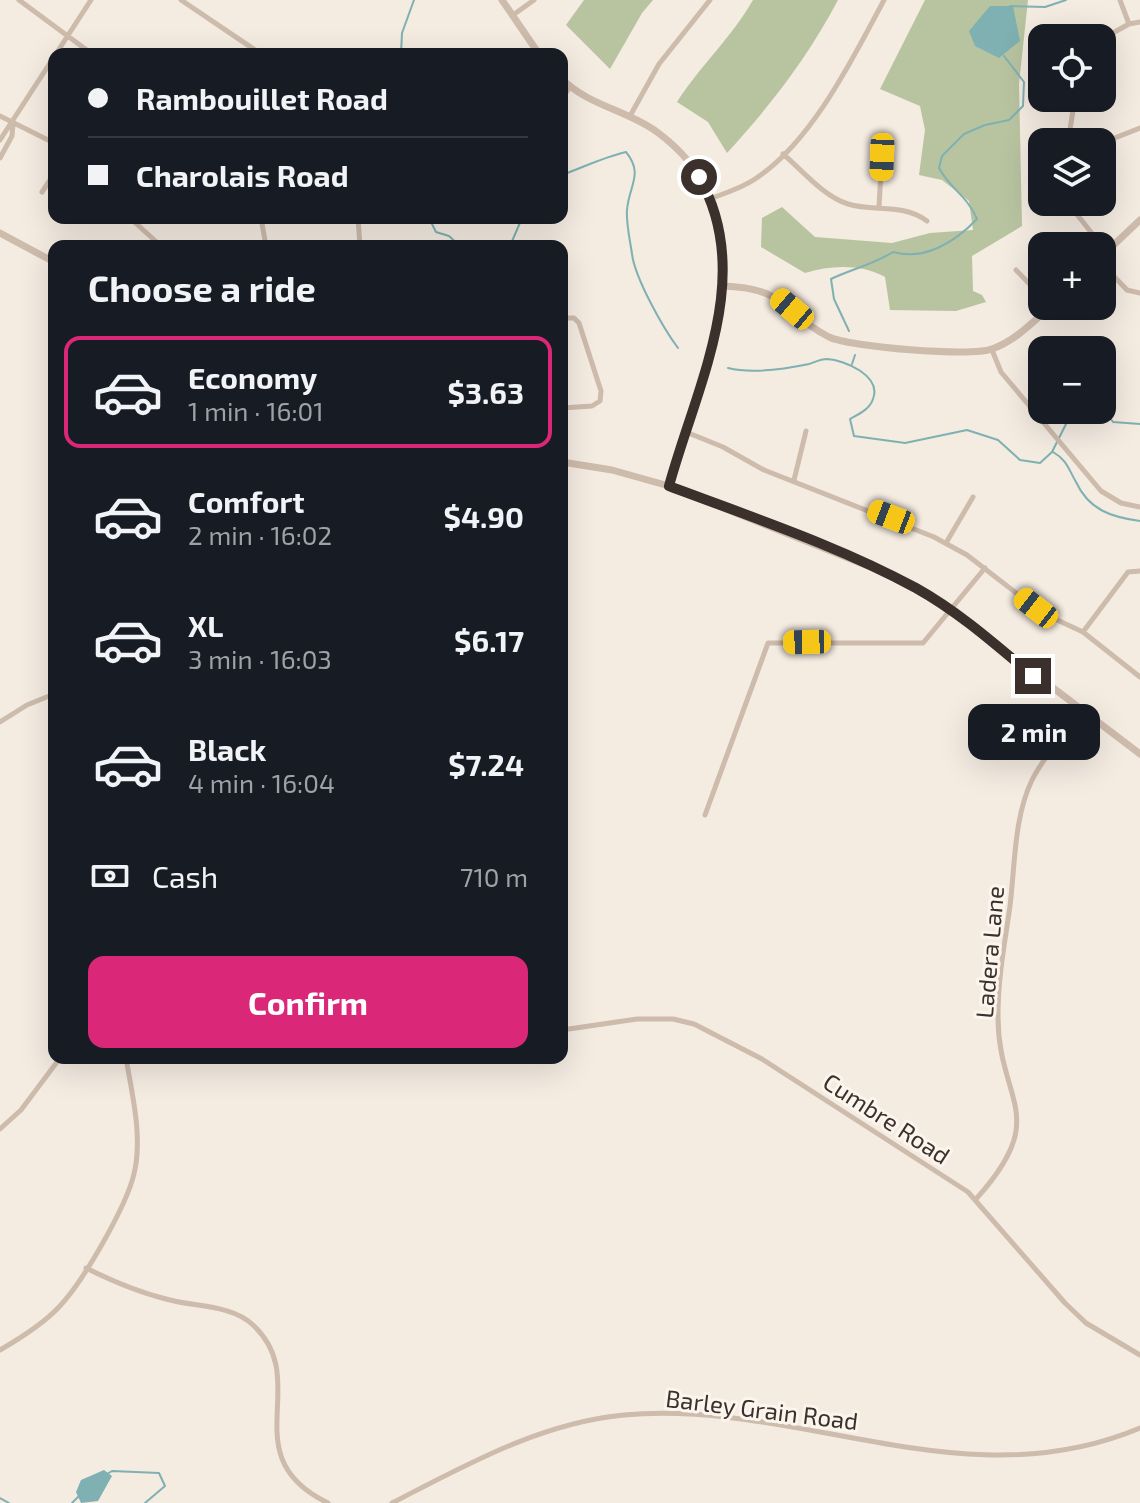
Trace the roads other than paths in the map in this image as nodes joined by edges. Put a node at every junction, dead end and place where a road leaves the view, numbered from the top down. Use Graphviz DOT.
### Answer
graph roads {
  1 [pos="19,0"];
  2 [pos="91,0"];
  3 [pos="181,0"];
  4 [pos="502,0"];
  5 [pos="534,0"];
  6 [pos="710,0"];
  7 [pos="884,0"];
  8 [pos="1120,0"];
  9 [pos="513,15"];
  10 [pos="1140,22"];
  11 [pos="1129,24"];
  12 [pos="1116,31"];
  13 [pos="66,35"];
  14 [pos="58,48"];
  15 [pos="84,48"];
  16 [pos="252,48"];
  17 [pos="535,48"];
  18 [pos="48,65"];
  19 [pos="570,87"];
  20 [pos="568,90"];
  21 [pos="0,116"];
  22 [pos="629,117"];
  23 [pos="13,122"];
  24 [pos="1140,128"];
  25 [pos="878,136"];
  26 [pos="1116,137"];
  27 [pos="0,140"];
  28 [pos="48,140"];
  29 [pos="783,154"];
  30 [pos="0,158"];
  31 [pos="48,183"];
  32 [pos="42,192"];
  33 [pos="710,199"];
  34 [pos="879,207"];
  35 [pos="1140,220"];
  36 [pos="927,221"];
  37 [pos="137,224"];
  38 [pos="0,233"];
  39 [pos="1116,239"];
  40 [pos="154,240"];
  41 [pos="48,259"];
  42 [pos="1016,270"];
  43 [pos="1116,279"];
  44 [pos="1028,282"];
  45 [pos="722,286"];
  46 [pos="1140,293"];
  47 [pos="568,318"];
  48 [pos="1035,320"];
  49 [pos="992,350"];
  50 [pos="568,408"];
  51 [pos="806,431"];
  52 [pos="686,432"];
  53 [pos="568,463"];
  54 [pos="794,480"];
  55 [pos="669,486"];
  56 [pos="973,497"];
  57 [pos="1140,507"];
  58 [pos="946,543"];
  59 [pos="985,568"];
  60 [pos="1140,571"];
  61 [pos="952,611"];
  62 [pos="1083,632"];
  63 [pos="1140,677"];
  64 [pos="48,696"];
  65 [pos="1081,711"];
  66 [pos="0,722"];
  67 [pos="1140,754"];
  68 [pos="705,815"];
  69 [pos="568,1029"];
  70 [pos="56,1064"];
  71 [pos="127,1064"];
  72 [pos="0,1129"];
  73 [pos="976,1199"];
  74 [pos="86,1268"];
  75 [pos="0,1350"];
  76 [pos="1140,1355"];
  77 [pos="1140,1428"];
  78 [pos="328,1503"];
  79 [pos="392,1503"];
  1 -- 13 [label="street"];
  2 -- 13 [label="street"];
  3 -- 16 [label="street"];
  4 -- 9 [label="street"];
  5 -- 9 [label="street"];
  6 -- 22 [label="street"];
  7 -- 29 [label="street"];
  8 -- 11 [label="street"];
  9 -- 17 [label="street"];
  10 -- 11 [label="street"];
  11 -- 12 [label="street"];
  13 -- 14 [label="street"];
  13 -- 15 [label="street"];
  18 -- 23 [label="street"];
  19 -- 20 [label="street"];
  19 -- 22 [label="street"];
  21 -- 23 [label="street"];
  22 -- 33 [label="street"];
  23 -- 27 [label="street"];
  23 -- 28 [label="street"];
  23 -- 30 [label="street"];
  24 -- 26 [label="street"];
  25 -- 34 [label="street"];
  29 -- 33 [label="street"];
  29 -- 34 [label="street"];
  31 -- 32 [label="street"];
  33 -- 45 [label="street"];
  34 -- 36 [label="street"];
  35 -- 39 [label="street"];
  37 -- 40 [label="street"];
  38 -- 41 [label="street"];
  42 -- 44 [label="street"];
  43 -- 46 [label="street"];
  45 -- 49 [label="street"];
  45 -- 52 [label="street"];
  47 -- 50 [label="street"];
  48 -- 49 [label="street"];
  49 -- 57 [label="street"];
  51 -- 54 [label="street"];
  52 -- 54 [label="street"];
  52 -- 55 [label="street"];
  53 -- 55 [label="street"];
  54 -- 58 [label="street"];
  55 -- 61 [label="street"];
  56 -- 58 [label="street"];
  58 -- 59 [label="street"];
  59 -- 61 [label="street"];
  59 -- 62 [label="street"];
  60 -- 62 [label="street"];
  61 -- 65 [label="street"];
  61 -- 68 [label="street"];
  62 -- 63 [label="street"];
  64 -- 66 [label="street"];
  65 -- 67 [label="street"];
  65 -- 73 [label="street, Ladera Lane"];
  69 -- 73 [label="street, Cumbre Road"];
  70 -- 72 [label="street"];
  71 -- 74 [label="street"];
  73 -- 76 [label="street, Cumbre Road"];
  74 -- 75 [label="street"];
  74 -- 78 [label="street"];
  77 -- 79 [label="street, Barley Grain Road"];
}
